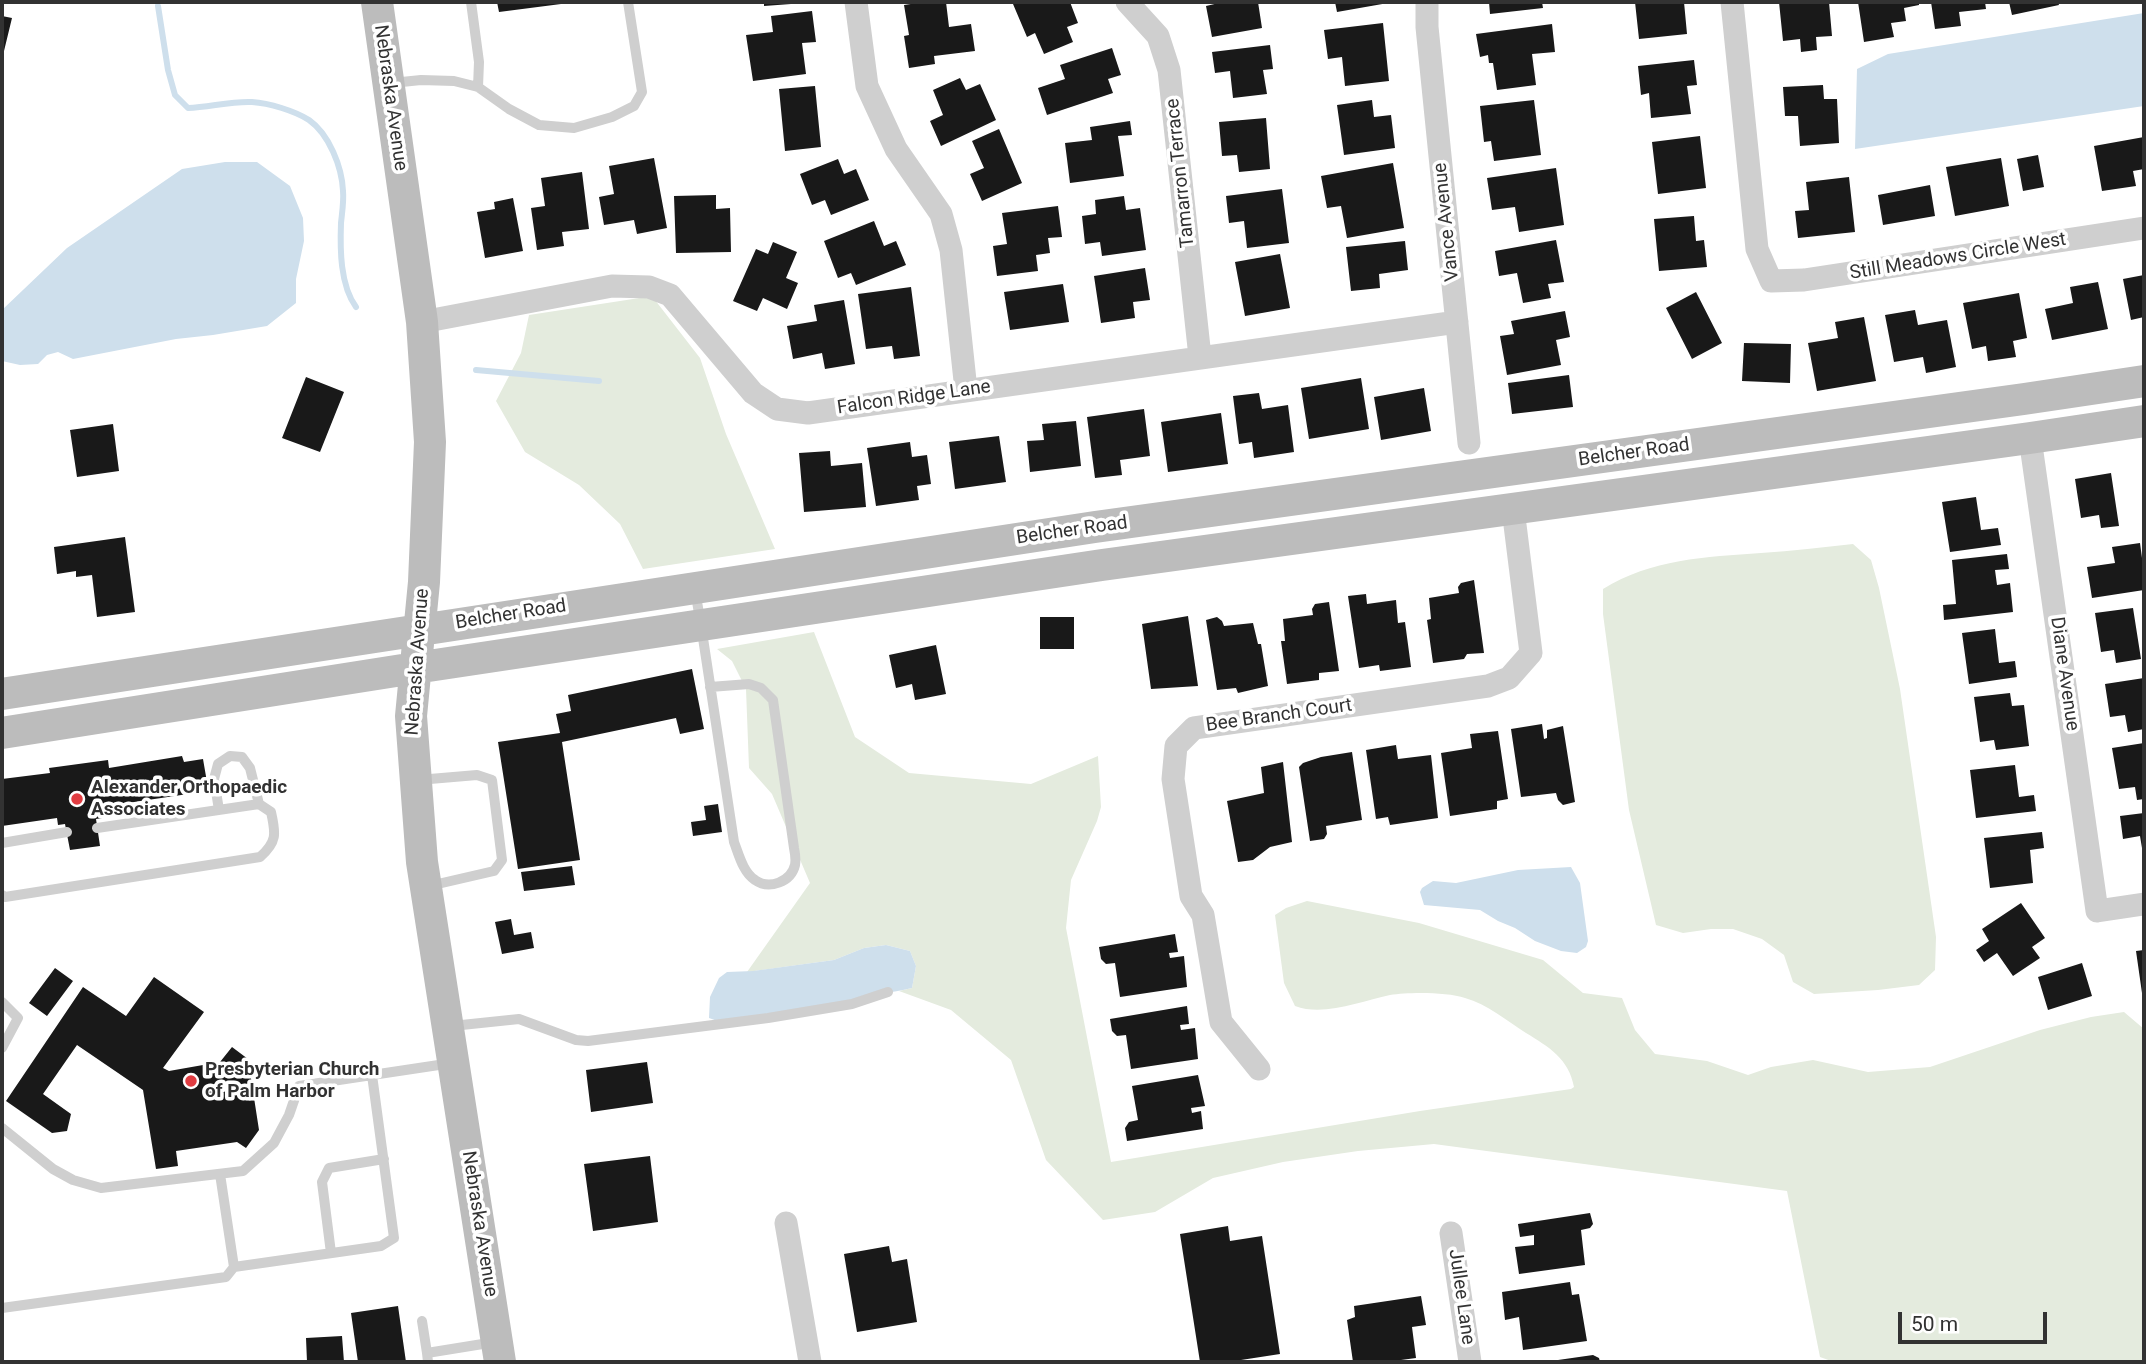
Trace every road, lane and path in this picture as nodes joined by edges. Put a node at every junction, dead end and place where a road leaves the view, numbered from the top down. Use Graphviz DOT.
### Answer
graph roads {
  1 [pos="377,2"];
  2 [pos="471,2"];
  3 [pos="628,2"];
  4 [pos="856,2"];
  5 [pos="1127,2"];
  6 [pos="1427,2"];
  7 [pos="1732,2"];
  8 [pos="388,83"];
  9 [pos="478,87"];
  10 [pos="2144,228"];
  11 [pos="422,322"];
  12 [pos="1457,322"];
  13 [pos="1200,357"];
  14 [pos="2144,381"];
  15 [pos="966,390"];
  16 [pos="2144,421"];
  17 [pos="2030,438"];
  18 [pos="1469,443"];
  19 [pos="1513,509"];
  20 [pos="695,587"];
  21 [pos="701,625"];
  22 [pos="419,629"];
  23 [pos="415,668"];
  24 [pos="710,687"];
  25 [pos="2,694"];
  26 [pos="2,733"];
  27 [pos="416,781"];
  28 [pos="259,804"];
  29 [pos="219,810"];
  30 [pos="97,828"];
  31 [pos="67,832"];
  32 [pos="2,842"];
  33 [pos="426,887"];
  34 [pos="2,895"];
  35 [pos="2144,904"];
  36 [pos="888,992"];
  37 [pos="2,1002"];
  38 [pos="449,1027"];
  39 [pos="2,1048"];
  40 [pos="455,1062"];
  41 [pos="1259,1069"];
  42 [pos="372,1075"];
  43 [pos="2,1128"];
  44 [pos="384,1159"];
  45 [pos="220,1174"];
  46 [pos="786,1223"];
  47 [pos="1451,1233"];
  48 [pos="331,1253"];
  49 [pos="234,1267"];
  50 [pos="2,1308"];
  51 [pos="422,1321"];
  52 [pos="499,1352"];
  53 [pos="427,1358"];
  54 [pos="810,1362"];
  55 [pos="1470,1362"];
  1 -- 8 [label="main road, Nebraska Avenue"];
  2 -- 9 [label="lane"];
  3 -- 9 [label="lane"];
  4 -- 15 [label="street"];
  5 -- 13 [label="street, Tamarron Terrace"];
  6 -- 12 [label="street, Vance Avenue"];
  7 -- 10 [label="street, Still Meadows Circle West"];
  8 -- 9 [label="lane"];
  8 -- 11 [label="main road, Nebraska Avenue"];
  11 -- 15 [label="street, Falcon Ridge Lane"];
  11 -- 22 [label="main road, Nebraska Avenue"];
  12 -- 13 [label="street, Falcon Ridge Lane"];
  12 -- 18 [label="street, Vance Avenue"];
  13 -- 15 [label="street, Falcon Ridge Lane"];
  14 -- 20 [label="main road, Belcher Road"];
  16 -- 17 [label="main road, Belcher Road"];
  17 -- 19 [label="main road, Belcher Road"];
  17 -- 35 [label="street, Diane Avenue"];
  19 -- 21 [label="main road, Belcher Road"];
  19 -- 41 [label="street, Bee Branch Court"];
  20 -- 21 [label="lane"];
  20 -- 22 [label="main road, Belcher Road"];
  21 -- 23 [label="main road, Belcher Road"];
  21 -- 24 [label="lane"];
  22 -- 23 [label="main road, Nebraska Avenue"];
  22 -- 25 [label="main road, Belcher Road"];
  23 -- 26 [label="main road, Belcher Road"];
  23 -- 27 [label="main road, Nebraska Avenue"];
  24 -- 24 [label="lane"];
  27 -- 33 [label="main road, Nebraska Avenue"];
  27 -- 33 [label="lane"];
  28 -- 29 [label="lane"];
  28 -- 29 [label="lane"];
  28 -- 34 [label="lane"];
  29 -- 30 [label="lane"];
  31 -- 32 [label="lane"];
  33 -- 38 [label="main road, Nebraska Avenue"];
  36 -- 38 [label="lane"];
  37 -- 39 [label="lane"];
  38 -- 40 [label="main road, Nebraska Avenue"];
  40 -- 42 [label="lane"];
  40 -- 52 [label="main road, Nebraska Avenue"];
  42 -- 44 [label="lane"];
  42 -- 45 [label="lane"];
  43 -- 45 [label="lane"];
  44 -- 48 [label="lane"];
  44 -- 48 [label="lane"];
  45 -- 49 [label="lane"];
  46 -- 54 [label="street"];
  47 -- 55 [label="street, Jullee Lane"];
  48 -- 49 [label="lane"];
  49 -- 50 [label="lane"];
  51 -- 53 [label="lane"];
  52 -- 53 [label="lane"];
}
